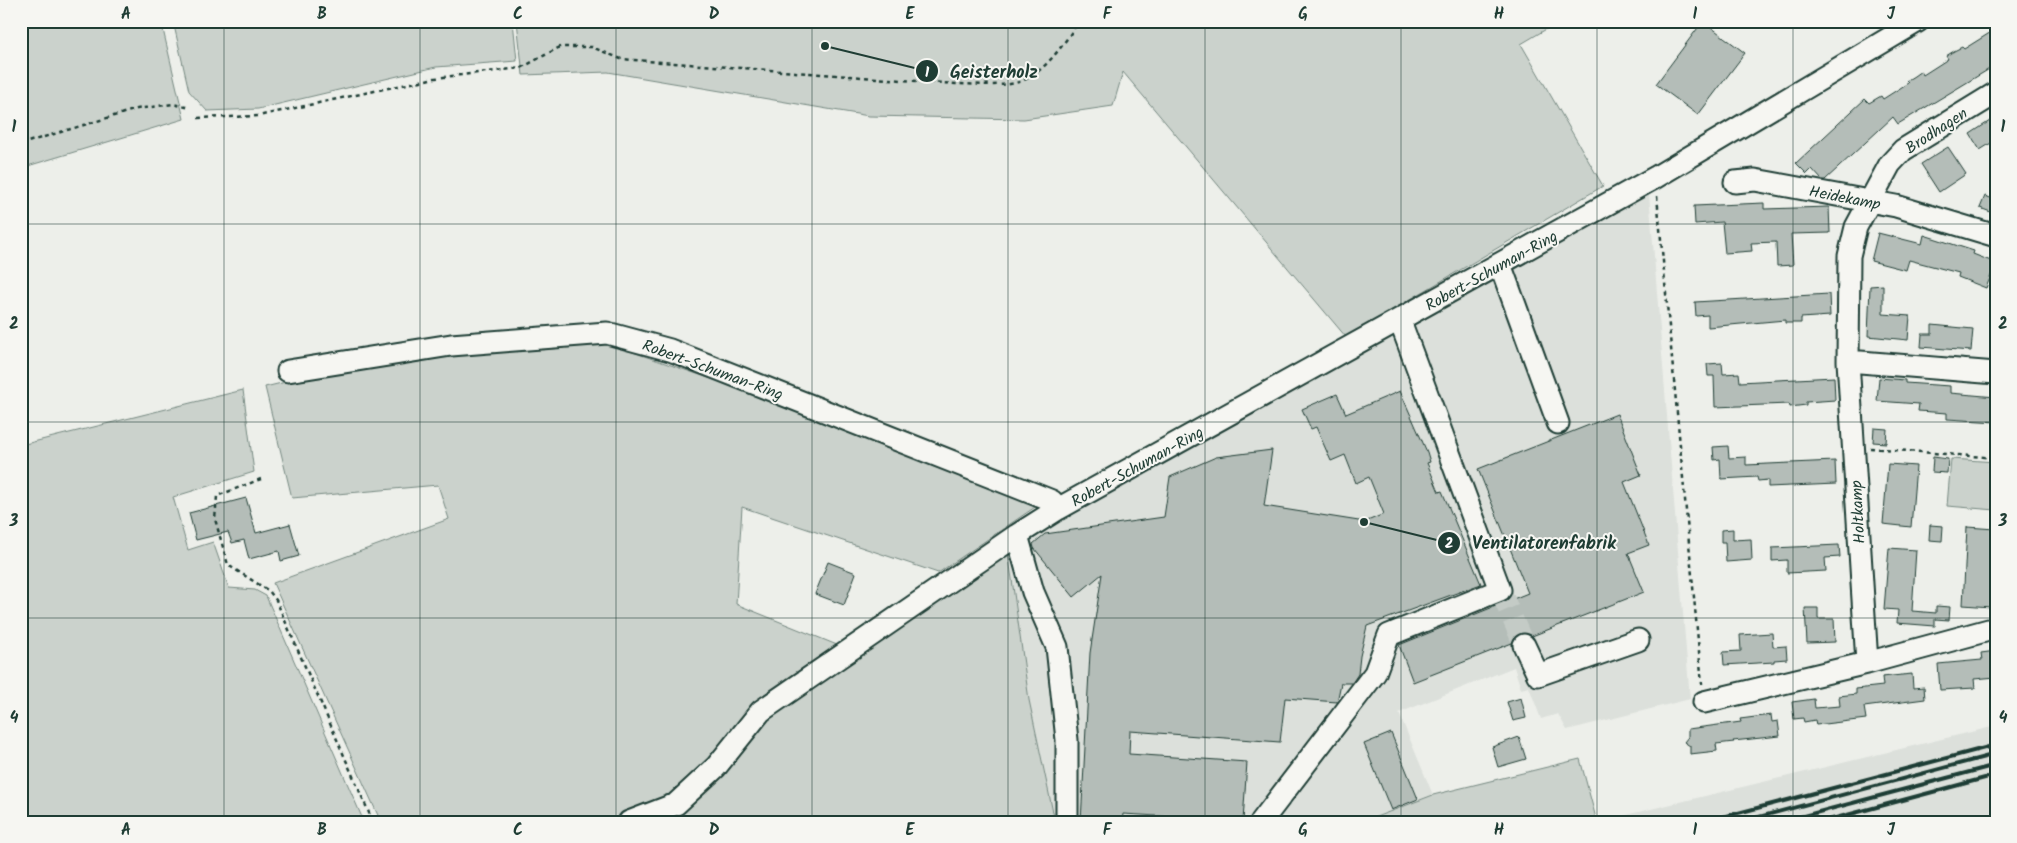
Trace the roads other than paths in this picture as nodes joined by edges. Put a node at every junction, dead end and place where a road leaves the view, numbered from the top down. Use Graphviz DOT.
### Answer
graph roads {
  1 [pos="1918,21"];
  2 [pos="1996,92"];
  3 [pos="1735,182"];
  4 [pos="1869,201"];
  5 [pos="1996,236"];
  6 [pos="1500,264"];
  7 [pos="1400,321"];
  8 [pos="1848,361"];
  9 [pos="288,371"];
  10 [pos="1996,373"];
  11 [pos="1558,423"];
  12 [pos="1058,509"];
  13 [pos="1017,535"];
  14 [pos="1996,628"];
  15 [pos="1638,640"];
  16 [pos="1524,645"];
  17 [pos="1866,663"];
  18 [pos="1704,702"];
  19 [pos="630,822"];
  20 [pos="1067,822"];
  21 [pos="1261,822"];
  1 -- 6 [label="street, Robert-Schuman-Ring"];
  2 -- 4 [label="street, Brodhagen"];
  3 -- 4 [label="street, Heidekamp"];
  4 -- 5 [label="street, Heidekamp"];
  4 -- 8 [label="street, Holtkamp"];
  6 -- 7 [label="street, Robert-Schuman-Ring"];
  6 -- 11 [label="street"];
  7 -- 12 [label="street, Robert-Schuman-Ring"];
  7 -- 21 [label="street"];
  8 -- 10 [label="street"];
  8 -- 17 [label="street, Holtkamp"];
  9 -- 12 [label="street, Robert-Schuman-Ring"];
  12 -- 13 [label="street, Robert-Schuman-Ring"];
  13 -- 19 [label="street, Robert-Schuman-Ring"];
  13 -- 20 [label="street"];
  14 -- 17 [label="street"];
  15 -- 16 [label="street"];
  17 -- 18 [label="street"];
}
